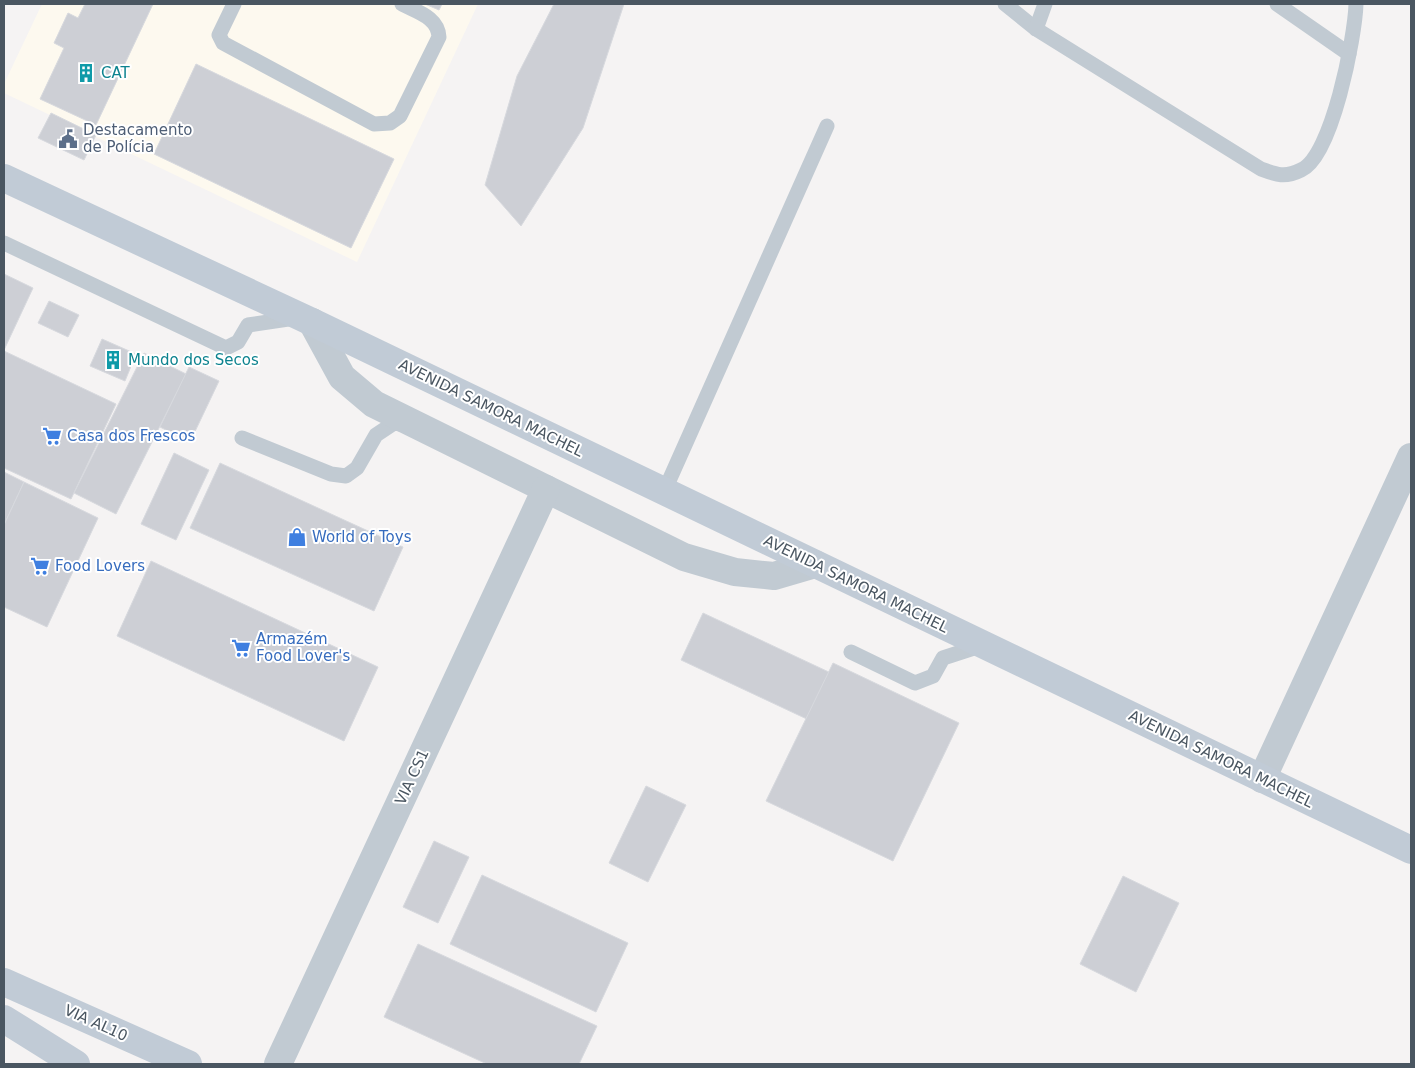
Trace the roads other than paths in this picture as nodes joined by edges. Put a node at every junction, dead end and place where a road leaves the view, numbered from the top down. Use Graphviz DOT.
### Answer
graph roads {
  1 [pos="234,4"];
  2 [pos="402,4"];
  3 [pos="1005,4"];
  4 [pos="1045,4"];
  5 [pos="1277,4"];
  6 [pos="1356,4"];
  7 [pos="1036,29"];
  8 [pos="1349,54"];
  9 [pos="827,126"];
  10 [pos="4,178"];
  11 [pos="4,243"];
  12 [pos="306,320"];
  13 [pos="417,426"];
  14 [pos="242,438"];
  15 [pos="1411,457"];
  16 [pos="546,489"];
  17 [pos="664,492"];
  18 [pos="815,564"];
  19 [pos="984,645"];
  20 [pos="851,652"];
  21 [pos="1262,779"];
  22 [pos="1411,850"];
  23 [pos="4,982"];
  24 [pos="4,1019"];
  25 [pos="76,1064"];
  26 [pos="188,1064"];
  27 [pos="278,1064"];
  1 -- 2 [label="lane"];
  3 -- 7 [label="lane"];
  4 -- 7 [label="lane"];
  5 -- 8 [label="lane"];
  6 -- 8 [label="lane"];
  7 -- 8 [label="lane"];
  9 -- 17 [label="lane"];
  10 -- 12 [label="main road, AVENIDA SAMORA MACHEL"];
  11 -- 12 [label="lane"];
  12 -- 13 [label="street"];
  12 -- 17 [label="main road, AVENIDA SAMORA MACHEL"];
  13 -- 14 [label="lane"];
  13 -- 16 [label="street"];
  15 -- 21 [label="street"];
  16 -- 18 [label="street"];
  16 -- 27 [label="street, VIA CS1"];
  17 -- 18 [label="main road, AVENIDA SAMORA MACHEL"];
  18 -- 19 [label="main road, AVENIDA SAMORA MACHEL"];
  19 -- 20 [label="lane"];
  19 -- 21 [label="main road, AVENIDA SAMORA MACHEL"];
  21 -- 22 [label="main road, AVENIDA SAMORA MACHEL"];
  23 -- 26 [label="main road, VIA AL10"];
  24 -- 25 [label="main road"];
}
